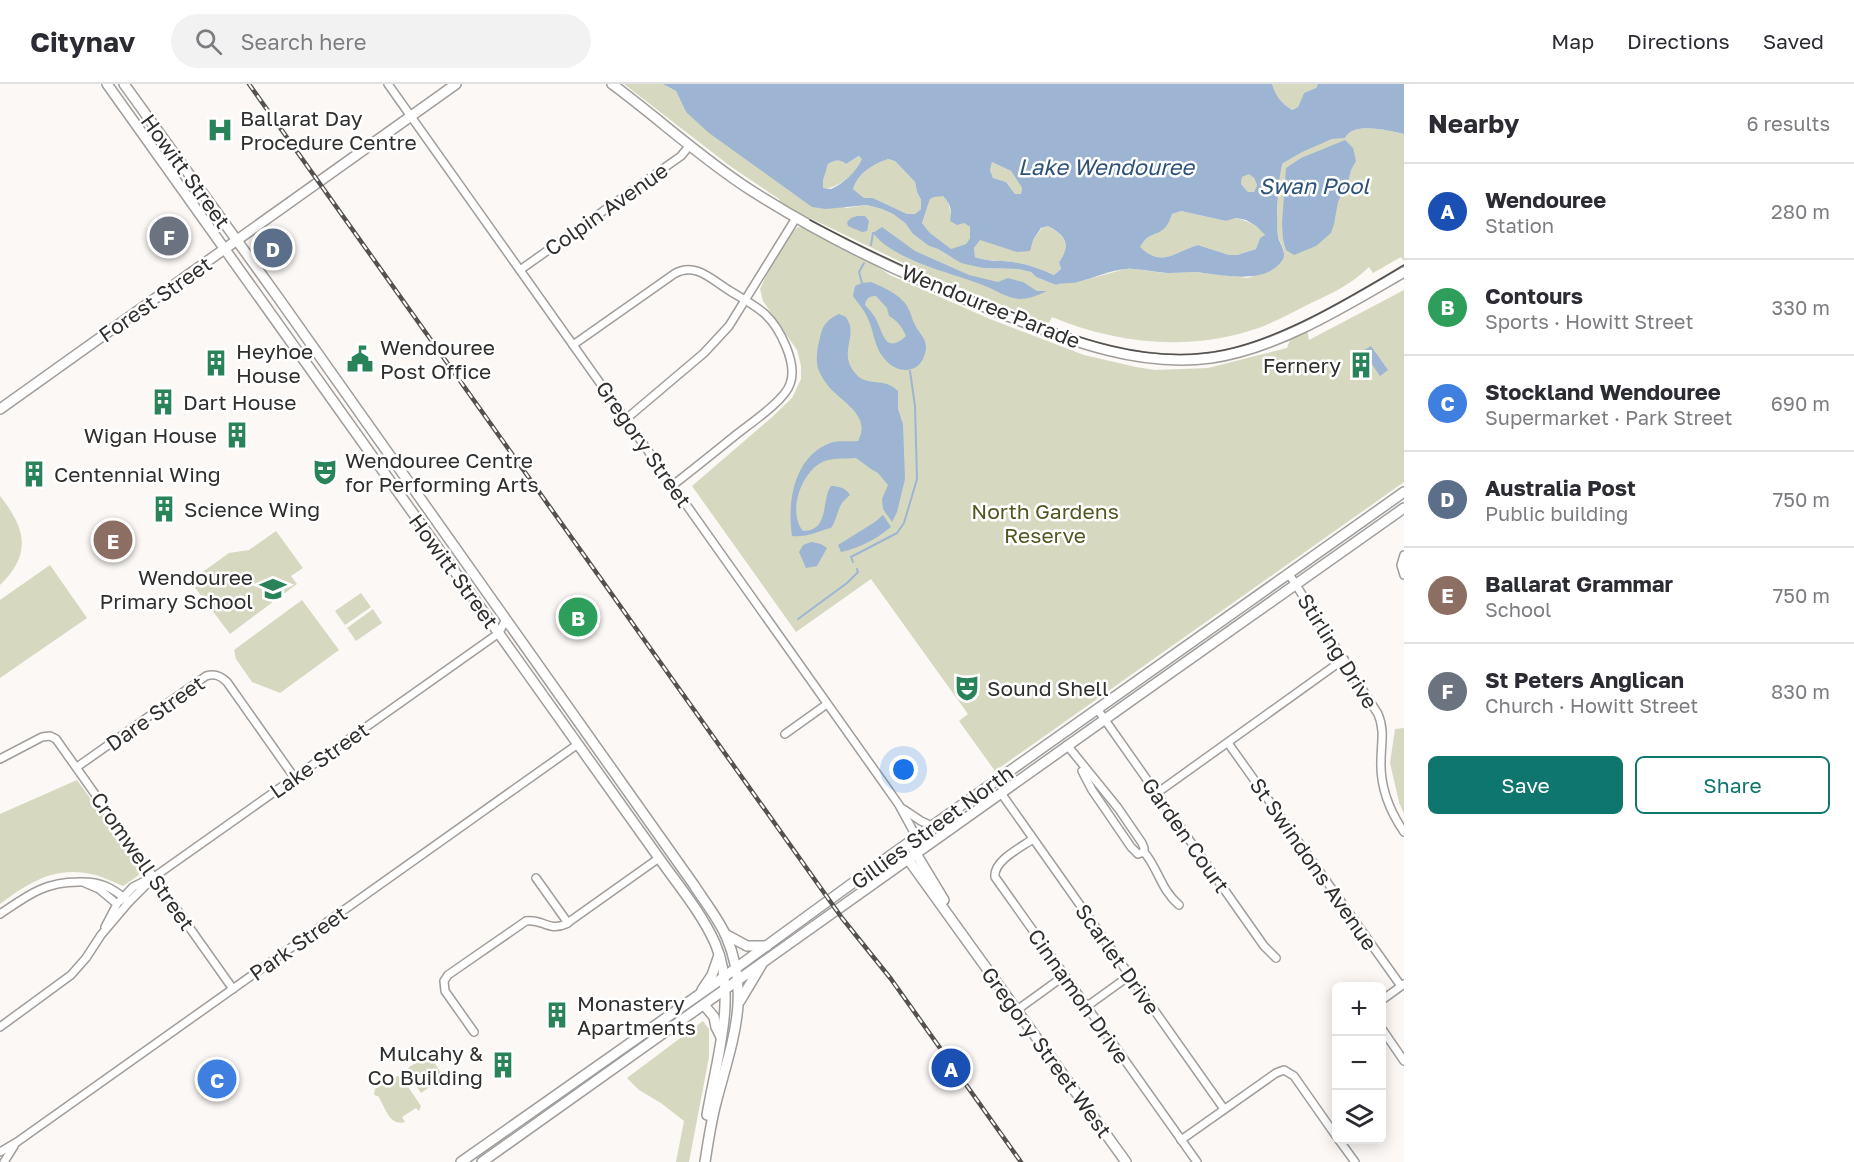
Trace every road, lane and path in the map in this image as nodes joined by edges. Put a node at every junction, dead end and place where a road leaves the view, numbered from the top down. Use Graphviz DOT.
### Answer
graph roads {
  1 [pos="107,84"];
  2 [pos="124,84"];
  3 [pos="388,84"];
  4 [pos="456,84"];
  5 [pos="612,84"];
  6 [pos="410,116"];
  7 [pos="690,145"];
  8 [pos="796,218"];
  9 [pos="236,241"];
  10 [pos="225,249"];
  11 [pos="520,270"];
  12 [pos="1404,272"];
  13 [pos="745,301"];
  14 [pos="573,345"];
  15 [pos="319,356"];
  16 [pos="308,364"];
  17 [pos="0,409"];
  18 [pos="624,417"];
  19 [pos="673,485"];
  20 [pos="1404,492"];
  21 [pos="1404,508"];
  22 [pos="1404,555"];
  23 [pos="1289,574"];
  24 [pos="1404,575"];
  25 [pos="1296,584"];
  26 [pos="505,621"];
  27 [pos="492,623"];
  28 [pos="499,633"];
  29 [pos="483,643"];
  30 [pos="1344,659"];
  31 [pos="828,704"];
  32 [pos="1098,710"];
  33 [pos="1105,719"];
  34 [pos="785,734"];
  35 [pos="1228,743"];
  36 [pos="578,744"];
  37 [pos="1066,746"];
  38 [pos="1075,758"];
  39 [pos="0,759"];
  40 [pos="609,765"];
  41 [pos="77,767"];
  42 [pos="599,773"];
  43 [pos="294,777"];
  44 [pos="1001,793"];
  45 [pos="1157,793"];
  46 [pos="990,801"];
  47 [pos="899,805"];
  48 [pos="1011,809"];
  49 [pos="1121,811"];
  50 [pos="1111,818"];
  51 [pos="932,826"];
  52 [pos="1404,832"];
  53 [pos="1033,839"];
  54 [pos="1140,840"];
  55 [pos="908,843"];
  56 [pos="1131,847"];
  57 [pos="669,851"];
  58 [pos="920,851"];
  59 [pos="1144,852"];
  60 [pos="659,858"];
  61 [pos="908,860"];
  62 [pos="154,877"];
  63 [pos="536,878"];
  64 [pos="77,882"];
  65 [pos="122,897"];
  66 [pos="129,902"];
  67 [pos="1179,905"];
  68 [pos="120,907"];
  69 [pos="0,914"];
  70 [pos="568,923"];
  71 [pos="725,934"];
  72 [pos="968,941"];
  73 [pos="767,946"];
  74 [pos="719,955"];
  75 [pos="1276,958"];
  76 [pos="762,963"];
  77 [pos="736,968"];
  78 [pos="1064,976"];
  79 [pos="1129,976"];
  80 [pos="724,977"];
  81 [pos="738,980"];
  82 [pos="1402,985"];
  83 [pos="233,988"];
  84 [pos="725,989"];
  85 [pos="699,995"];
  86 [pos="1386,997"];
  87 [pos="739,1003"];
  88 [pos="704,1005"];
  89 [pos="1086,1006"];
  90 [pos="1017,1010"];
  91 [pos="0,1027"];
  92 [pos="474,1032"];
  93 [pos="1386,1035"];
  94 [pos="721,1037"];
  95 [pos="1404,1060"];
  96 [pos="1224,1109"];
  97 [pos="1332,1130"];
  98 [pos="1181,1140"];
  99 [pos="17,1142"];
  100 [pos="1342,1144"];
  101 [pos="0,1152"];
  102 [pos="4,1162"];
  103 [pos="460,1162"];
  104 [pos="482,1162"];
  105 [pos="699,1162"];
  106 [pos="705,1162"];
  107 [pos="1126,1162"];
  108 [pos="1197,1162"];
  109 [pos="1355,1162"];
  1 -- 10 [label="main road, Howitt Street"];
  2 -- 9 [label="main road, Howitt Street"];
  3 -- 6 [label="street, Gregory Street"];
  4 -- 6 [label="main road, Forest Street"];
  5 -- 7 [label="main road, Wendouree Parade"];
  6 -- 9 [label="main road, Forest Street"];
  6 -- 11 [label="street, Gregory Street"];
  7 -- 8 [label="main road, Wendouree Parade"];
  7 -- 11 [label="street, Colpin Avenue"];
  8 -- 12 [label="main road, Wendouree Parade"];
  8 -- 13 [label="street"];
  9 -- 10 [label="main road, Forest Street"];
  9 -- 15 [label="main road, Howitt Street"];
  10 -- 16 [label="main road, Howitt Street"];
  10 -- 17 [label="main road, Forest Street"];
  11 -- 14 [label="street, Gregory Street"];
  13 -- 14 [label="street"];
  13 -- 18 [label="street"];
  13 -- 19 [label="street"];
  14 -- 18 [label="street, Gregory Street"];
  15 -- 16 [label="main road"];
  15 -- 26 [label="main road, Howitt Street"];
  16 -- 27 [label="main road, Howitt Street"];
  18 -- 19 [label="street, Gregory Street"];
  19 -- 31 [label="street, Gregory Street"];
  20 -- 23 [label="main road, Gillies Street North"];
  21 -- 25 [label="main road, Gillies Street North"];
  22 -- 24 [label="street"];
  23 -- 25 [label="street, Stirling Drive"];
  23 -- 32 [label="main road, Gillies Street North"];
  25 -- 30 [label="street, Stirling Drive"];
  25 -- 33 [label="main road, Gillies Street North"];
  26 -- 28 [label="street"];
  26 -- 40 [label="main road, Howitt Street"];
  27 -- 28 [label="main road, Howitt Street"];
  27 -- 29 [label="street"];
  28 -- 29 [label="street, Lake Street"];
  28 -- 36 [label="main road, Howitt Street"];
  29 -- 43 [label="street, Lake Street"];
  30 -- 35 [label="street"];
  30 -- 52 [label="street, Stirling Drive"];
  31 -- 34 [label="street"];
  31 -- 47 [label="street, Gregory Street"];
  32 -- 33 [label="street, Garden Court"];
  32 -- 51 [label="main road, Gillies Street North"];
  33 -- 37 [label="main road, Gillies Street North"];
  33 -- 45 [label="street, Garden Court"];
  35 -- 45 [label="street"];
  35 -- 82 [label="street, St Swindons Avenue"];
  36 -- 42 [label="main road, Howitt Street"];
  36 -- 83 [label="street, Park Street"];
  37 -- 38 [label="street"];
  37 -- 44 [label="main road, Gillies Street North"];
  38 -- 49 [label="street"];
  38 -- 50 [label="street"];
  39 -- 41 [label="street, Cromwell Street"];
  40 -- 42 [label="main road"];
  40 -- 57 [label="main road, Howitt Street"];
  41 -- 43 [label="street, Dare Street"];
  41 -- 62 [label="street, Cromwell Street"];
  42 -- 60 [label="main road, Howitt Street"];
  43 -- 62 [label="street, Lake Street"];
  44 -- 46 [label="main road, Gillies Street North"];
  44 -- 48 [label="street, Scarlet Drive"];
  45 -- 75 [label="street, Garden Court"];
  46 -- 48 [label="street"];
  46 -- 58 [label="main road, Gillies Street North"];
  47 -- 51 [label="street, Gregory Street"];
  47 -- 55 [label="street, Gregory Street"];
  48 -- 53 [label="street, Scarlet Drive"];
  49 -- 50 [label="street"];
  49 -- 54 [label="street"];
  50 -- 56 [label="street"];
  51 -- 55 [label="main road, Gillies Street North"];
  53 -- 78 [label="street, Cinnamon Drive"];
  53 -- 79 [label="street, Scarlet Drive"];
  54 -- 56 [label="street"];
  54 -- 59 [label="street"];
  55 -- 58 [label="main road, Gregory Street West"];
  55 -- 61 [label="main road, Gregory Street West"];
  55 -- 73 [label="main road, Gillies Street North"];
  56 -- 59 [label="street"];
  57 -- 60 [label="main road"];
  57 -- 71 [label="main road, Howitt Street"];
  58 -- 61 [label="main road, Gillies Street North"];
  58 -- 72 [label="main road, Gregory Street West"];
  59 -- 67 [label="street"];
  60 -- 70 [label="street"];
  60 -- 74 [label="main road, Howitt Street"];
  61 -- 72 [label="main road, Gregory Street West"];
  61 -- 76 [label="main road, Gillies Street North"];
  62 -- 65 [label="street, Lake Street"];
  62 -- 66 [label="street, Lake Street"];
  62 -- 83 [label="street, Cromwell Street"];
  63 -- 70 [label="street"];
  64 -- 65 [label="street"];
  64 -- 68 [label="street"];
  64 -- 69 [label="street"];
  65 -- 66 [label="street"];
  65 -- 68 [label="street, Lake Street"];
  66 -- 68 [label="street, Lake Street"];
  68 -- 91 [label="street"];
  70 -- 92 [label="street"];
  71 -- 73 [label="main road"];
  71 -- 77 [label="main road, Howitt Street"];
  72 -- 90 [label="main road, Gregory Street West"];
  73 -- 77 [label="main road, Gillies Street North"];
  74 -- 80 [label="main road, Howitt Street"];
  74 -- 85 [label="main road"];
  76 -- 81 [label="main road, Gillies Street North"];
  76 -- 87 [label="main road"];
  77 -- 80 [label="main road, Gillies Street North"];
  77 -- 81 [label="main road, Howitt Street"];
  78 -- 89 [label="street, Cinnamon Drive"];
  78 -- 90 [label="street"];
  79 -- 89 [label="street"];
  79 -- 96 [label="street, Scarlet Drive"];
  80 -- 84 [label="main road, Howitt Street"];
  80 -- 85 [label="main road, Gillies Street North"];
  81 -- 84 [label="main road, Gillies Street North"];
  81 -- 87 [label="main road, Howitt Street"];
  82 -- 86 [label="street"];
  83 -- 99 [label="street, Park Street"];
  84 -- 88 [label="main road, Gillies Street North"];
  84 -- 94 [label="main road, Howitt Street"];
  85 -- 103 [label="main road, Gillies Street North"];
  87 -- 106 [label="main road"];
  88 -- 94 [label="main road"];
  88 -- 104 [label="main road, Gillies Street North"];
  89 -- 98 [label="street, Cinnamon Drive"];
  90 -- 107 [label="main road, Gregory Street West"];
  93 -- 95 [label="street"];
  94 -- 105 [label="main road, Howitt Street"];
  96 -- 97 [label="street"];
  96 -- 98 [label="street"];
  98 -- 108 [label="street, Cinnamon Drive"];
  99 -- 101 [label="street, Park Street"];
  99 -- 102 [label="street, Park Street"];
  100 -- 109 [label="street"];
}
